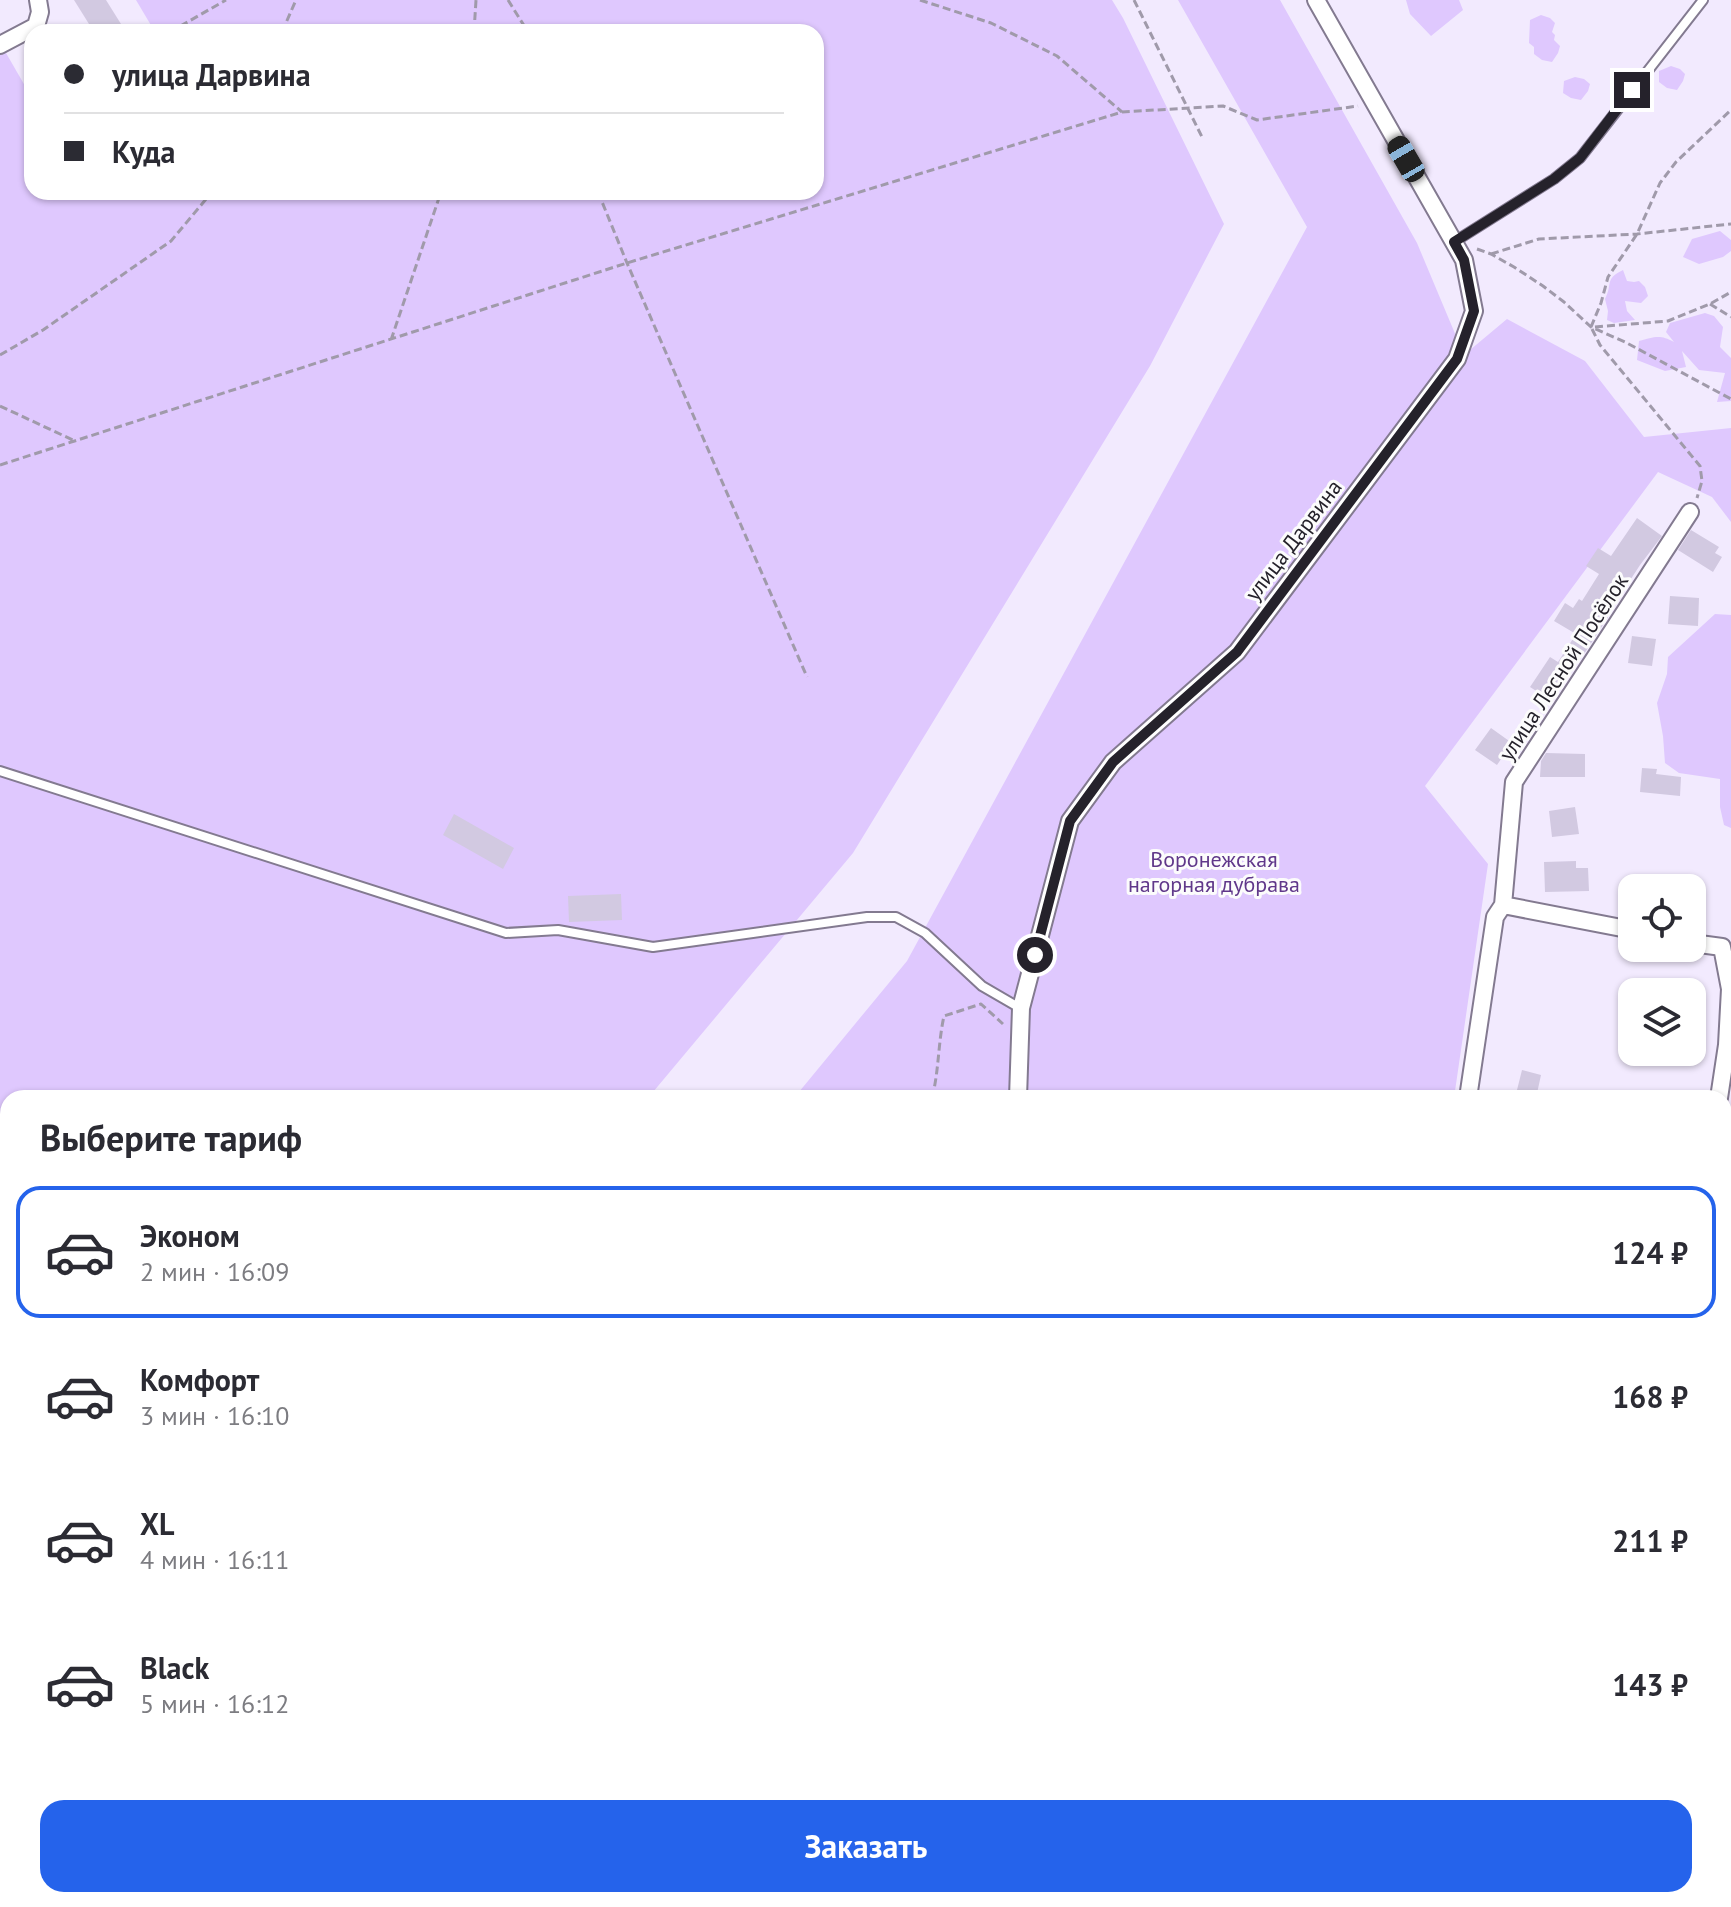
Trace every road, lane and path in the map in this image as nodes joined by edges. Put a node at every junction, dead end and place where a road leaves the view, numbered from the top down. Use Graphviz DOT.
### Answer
graph roads {
  1 [pos="38,0"];
  2 [pos="226,0"];
  3 [pos="296,0"];
  4 [pos="476,0"];
  5 [pos="508,0"];
  6 [pos="920,0"];
  7 [pos="1134,0"];
  8 [pos="1316,0"];
  9 [pos="1703,0"];
  10 [pos="37,24"];
  11 [pos="184,24"];
  12 [pos="286,24"];
  13 [pos="474,24"];
  14 [pos="523,24"];
  15 [pos="24,32"];
  16 [pos="0,45"];
  17 [pos="1374,103"];
  18 [pos="1187,107"];
  19 [pos="1731,110"];
  20 [pos="1122,112"];
  21 [pos="1203,139"];
  22 [pos="205,200"];
  23 [pos="438,200"];
  24 [pos="601,200"];
  25 [pos="1731,224"];
  26 [pos="1637,234"];
  27 [pos="1454,242"];
  28 [pos="1491,254"];
  29 [pos="627,263"];
  30 [pos="1731,292"];
  31 [pos="1710,304"];
  32 [pos="1731,317"];
  33 [pos="1591,327"];
  34 [pos="391,340"];
  35 [pos="0,355"];
  36 [pos="1731,399"];
  37 [pos="0,406"];
  38 [pos="75,441"];
  39 [pos="0,465"];
  40 [pos="1690,512"];
  41 [pos="807,677"];
  42 [pos="0,771"];
  43 [pos="1503,905"];
  44 [pos="1618,927"];
  45 [pos="1706,945"];
  46 [pos="1021,1008"];
  47 [pos="1020,1040"];
  48 [pos="934,1090"];
  49 [pos="1018,1090"];
  50 [pos="1469,1090"];
  51 [pos="1720,1090"];
  1 -- 10 [label="street"];
  2 -- 11 [label="path"];
  3 -- 12 [label="path"];
  4 -- 13 [label="path"];
  5 -- 14 [label="path"];
  6 -- 20 [label="path"];
  7 -- 18 [label="path"];
  8 -- 17 [label="street, улица Дарвина"];
  9 -- 27 [label="lane"];
  15 -- 16 [label="street"];
  17 -- 18 [label="path"];
  17 -- 27 [label="street, улица Дарвина"];
  18 -- 20 [label="path"];
  18 -- 21 [label="path"];
  19 -- 26 [label="path"];
  20 -- 29 [label="path"];
  22 -- 35 [label="path"];
  23 -- 34 [label="path"];
  24 -- 29 [label="path"];
  25 -- 26 [label="path"];
  26 -- 28 [label="path"];
  26 -- 33 [label="path"];
  27 -- 28 [label="path"];
  27 -- 46 [label="street, улица Дарвина"];
  28 -- 33 [label="path"];
  29 -- 34 [label="path"];
  29 -- 41 [label="path"];
  30 -- 31 [label="path"];
  31 -- 32 [label="path"];
  31 -- 33 [label="path"];
  33 -- 36 [label="path"];
  33 -- 40 [label="path"];
  34 -- 38 [label="path"];
  37 -- 38 [label="path"];
  38 -- 39 [label="path"];
  40 -- 43 [label="street, улица Лесной Посёлок"];
  42 -- 46 [label="lane"];
  43 -- 44 [label="street"];
  43 -- 50 [label="street, улица Лесной Посёлок"];
  45 -- 51 [label="street"];
  46 -- 47 [label="street, улица Дарвина"];
  47 -- 48 [label="path"];
  47 -- 49 [label="street, улица Дарвина"];
}
